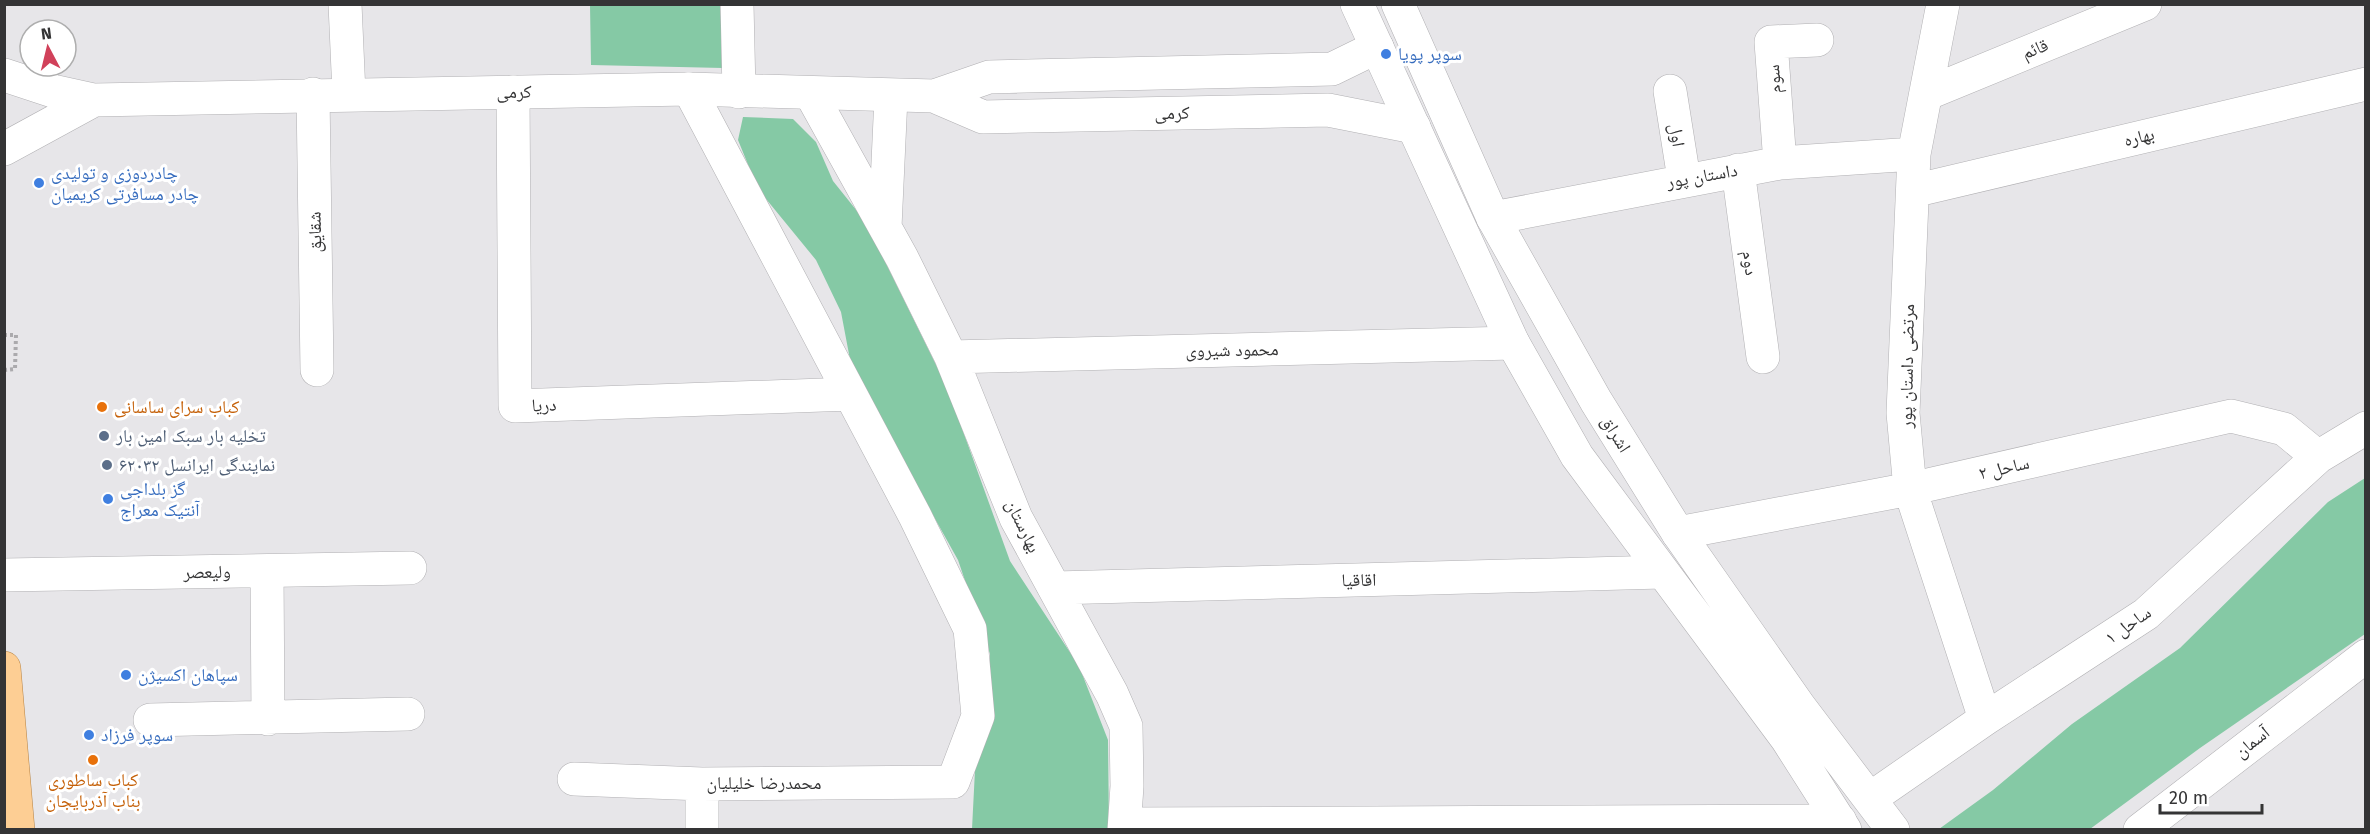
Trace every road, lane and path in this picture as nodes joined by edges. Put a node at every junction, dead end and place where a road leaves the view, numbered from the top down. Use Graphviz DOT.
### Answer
graph roads {
  1 [pos="345,4"];
  2 [pos="737,4"];
  3 [pos="1357,4"];
  4 [pos="1398,4"];
  5 [pos="1943,4"];
  6 [pos="2145,4"];
  7 [pos="1817,40"];
  8 [pos="1377,47"];
  9 [pos="4,75"];
  10 [pos="2366,84"];
  11 [pos="689,89"];
  12 [pos="1670,91"];
  13 [pos="513,92"];
  14 [pos="739,92"];
  15 [pos="313,94"];
  16 [pos="349,94"];
  17 [pos="811,94"];
  18 [pos="1926,94"];
  19 [pos="934,96"];
  20 [pos="891,97"];
  21 [pos="94,100"];
  22 [pos="1414,127"];
  23 [pos="4,149"];
  24 [pos="1914,154"];
  25 [pos="1780,163"];
  26 [pos="1738,170"];
  27 [pos="1684,179"];
  28 [pos="1914,191"];
  29 [pos="1492,218"];
  30 [pos="885,227"];
  31 [pos="4,335"];
  32 [pos="1513,343"];
  33 [pos="951,357"];
  34 [pos="1763,357"];
  35 [pos="4,370"];
  36 [pos="317,370"];
  37 [pos="850,394"];
  38 [pos="2366,428"];
  39 [pos="2318,457"];
  40 [pos="1910,489"];
  41 [pos="1678,533"];
  42 [pos="410,568"];
  43 [pos="267,571"];
  44 [pos="1662,572"];
  45 [pos="4,575"];
  46 [pos="1055,588"];
  47 [pos="2366,656"];
  48 [pos="4,668"];
  49 [pos="408,714"];
  50 [pos="268,719"];
  51 [pos="1985,719"];
  52 [pos="150,720"];
  53 [pos="574,779"];
  54 [pos="702,784"];
  55 [pos="1871,798"];
  56 [pos="1843,825"];
  57 [pos="1124,827"];
  58 [pos="18,830"];
  59 [pos="702,830"];
  60 [pos="1893,830"];
  61 [pos="2140,830"];
  1 -- 16 [label="street"];
  2 -- 14 [label="street"];
  3 -- 8 [label="street"];
  4 -- 29 [label="street, اشراق"];
  5 -- 18 [label="street, مرتضی داستان پور"];
  6 -- 18 [label="street, قائم"];
  7 -- 25 [label="street, سوم"];
  8 -- 19 [label="street, کرمی"];
  8 -- 22 [label="street"];
  9 -- 21 [label="street, کرمی"];
  10 -- 28 [label="street, بهاره"];
  11 -- 13 [label="street, کرمی"];
  11 -- 14 [label="street, کرمی"];
  11 -- 37 [label="street"];
  12 -- 27 [label="street, اول"];
  13 -- 16 [label="street, کرمی"];
  13 -- 37 [label="street, دریا"];
  14 -- 17 [label="street, کرمی"];
  15 -- 16 [label="street, کرمی"];
  15 -- 21 [label="street, کرمی"];
  15 -- 36 [label="street, شقایق"];
  17 -- 20 [label="street, کرمی"];
  17 -- 30 [label="street, بهارستان"];
  18 -- 24 [label="street, مرتضی داستان پور"];
  19 -- 20 [label="street, کرمی"];
  19 -- 22 [label="street, کرمی"];
  20 -- 30 [label="street"];
  21 -- 23 [label="street, کرمی"];
  22 -- 32 [label="street"];
  24 -- 25 [label="street, داستان پور"];
  24 -- 28 [label="street, مرتضی داستان پور"];
  25 -- 26 [label="street, داستان پور"];
  26 -- 27 [label="street, داستان پور"];
  26 -- 34 [label="street, دوم"];
  27 -- 29 [label="street, داستان پور"];
  28 -- 40 [label="street, مرتضی داستان پور"];
  29 -- 41 [label="street, اشراق"];
  30 -- 33 [label="street, بهارستان"];
  31 -- 35 [label="path"];
  32 -- 33 [label="street, محمود شیروی"];
  32 -- 44 [label="street"];
  33 -- 46 [label="street, بهارستان"];
  37 -- 54 [label="street, محمدرضا خلیلیان"];
  38 -- 39 [label="street, ساحل ۱"];
  39 -- 40 [label="street, ساحل ۲"];
  39 -- 51 [label="street, ساحل ۱"];
  40 -- 41 [label="street, ساحل ۲"];
  40 -- 51 [label="street, مرتضی داستان پور"];
  41 -- 55 [label="street, اشراق"];
  42 -- 43 [label="street, ولیعصر"];
  43 -- 45 [label="street, ولیعصر"];
  43 -- 50 [label="street"];
  44 -- 46 [label="street, اقاقیا"];
  44 -- 56 [label="street"];
  46 -- 57 [label="street, بهارستان"];
  47 -- 61 [label="street, آسمان"];
  48 -- 58 [label="main road"];
  49 -- 50 [label="street"];
  50 -- 52 [label="street"];
  51 -- 55 [label="street, ساحل ۱"];
  53 -- 54 [label="street, محمدرضا خلیلیان"];
  54 -- 59 [label="street"];
  55 -- 60 [label="street, اشراق"];
  56 -- 57 [label="street"];
}
